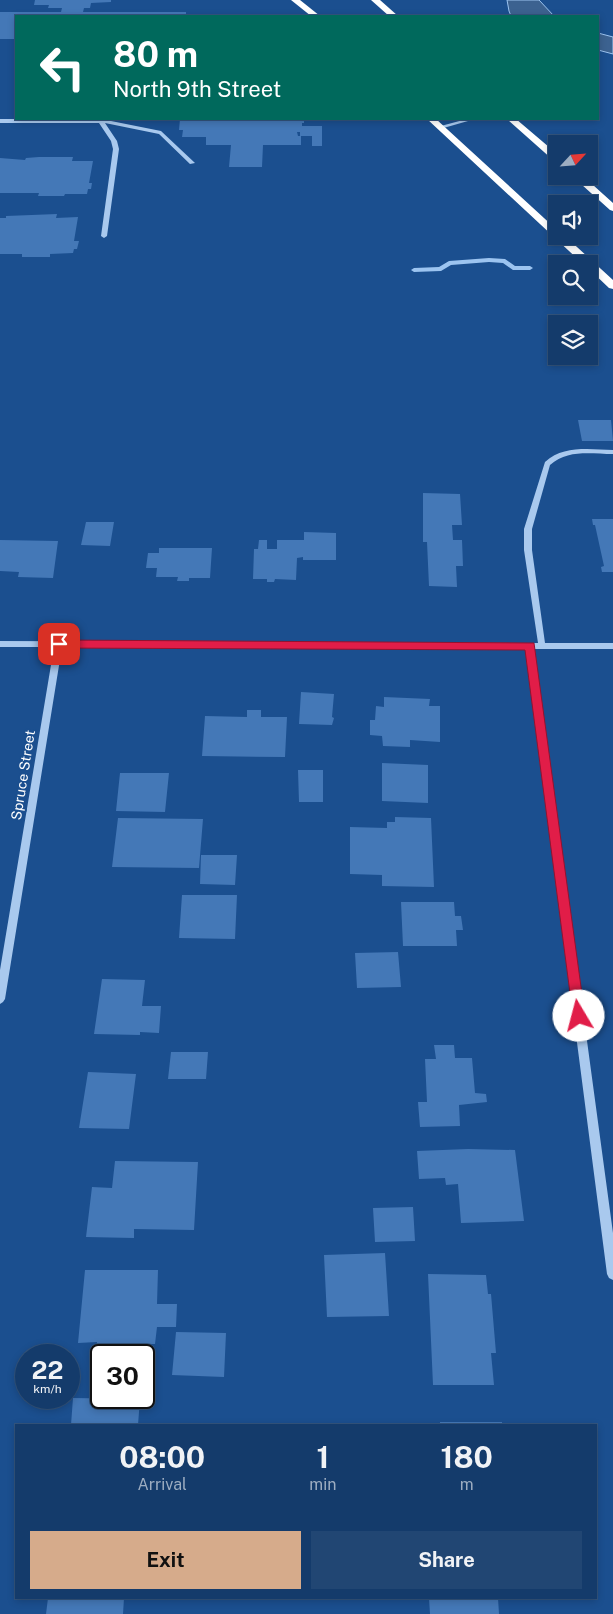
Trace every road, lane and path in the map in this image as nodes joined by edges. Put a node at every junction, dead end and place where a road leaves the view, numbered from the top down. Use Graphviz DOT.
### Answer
graph roads {
  1 [pos="295,0"];
  2 [pos="375,0"];
  3 [pos="315,15"];
  4 [pos="393,15"];
  5 [pos="43,120"];
  6 [pos="432,120"];
  7 [pos="468,120"];
  8 [pos="512,120"];
  9 [pos="0,121"];
  10 [pos="101,121"];
  11 [pos="440,127"];
  12 [pos="548,151"];
  13 [pos="192,163"];
  14 [pos="587,185"];
  15 [pos="613,208"];
  16 [pos="548,226"];
  17 [pos="104,236"];
  18 [pos="569,245"];
  19 [pos="613,286"];
  20 [pos="613,452"];
  21 [pos="0,644"];
  22 [pos="59,644"];
  23 [pos="530,646"];
  24 [pos="542,646"];
  25 [pos="613,646"];
  26 [pos="0,999"];
  27 [pos="613,1274"];
  1 -- 3 [label="highway"];
  2 -- 4 [label="highway"];
  5 -- 9 [label="street"];
  5 -- 10 [label="street"];
  6 -- 11 [label="highway"];
  7 -- 11 [label="street"];
  8 -- 12 [label="highway"];
  10 -- 13 [label="street"];
  10 -- 17 [label="street"];
  11 -- 16 [label="highway"];
  14 -- 15 [label="highway"];
  18 -- 19 [label="highway"];
  20 -- 24 [label="street"];
  21 -- 22 [label="street"];
  22 -- 23 [label="street"];
  22 -- 26 [label="street, Spruce Street"];
  23 -- 24 [label="street"];
  23 -- 27 [label="street"];
  24 -- 25 [label="street"];
}
